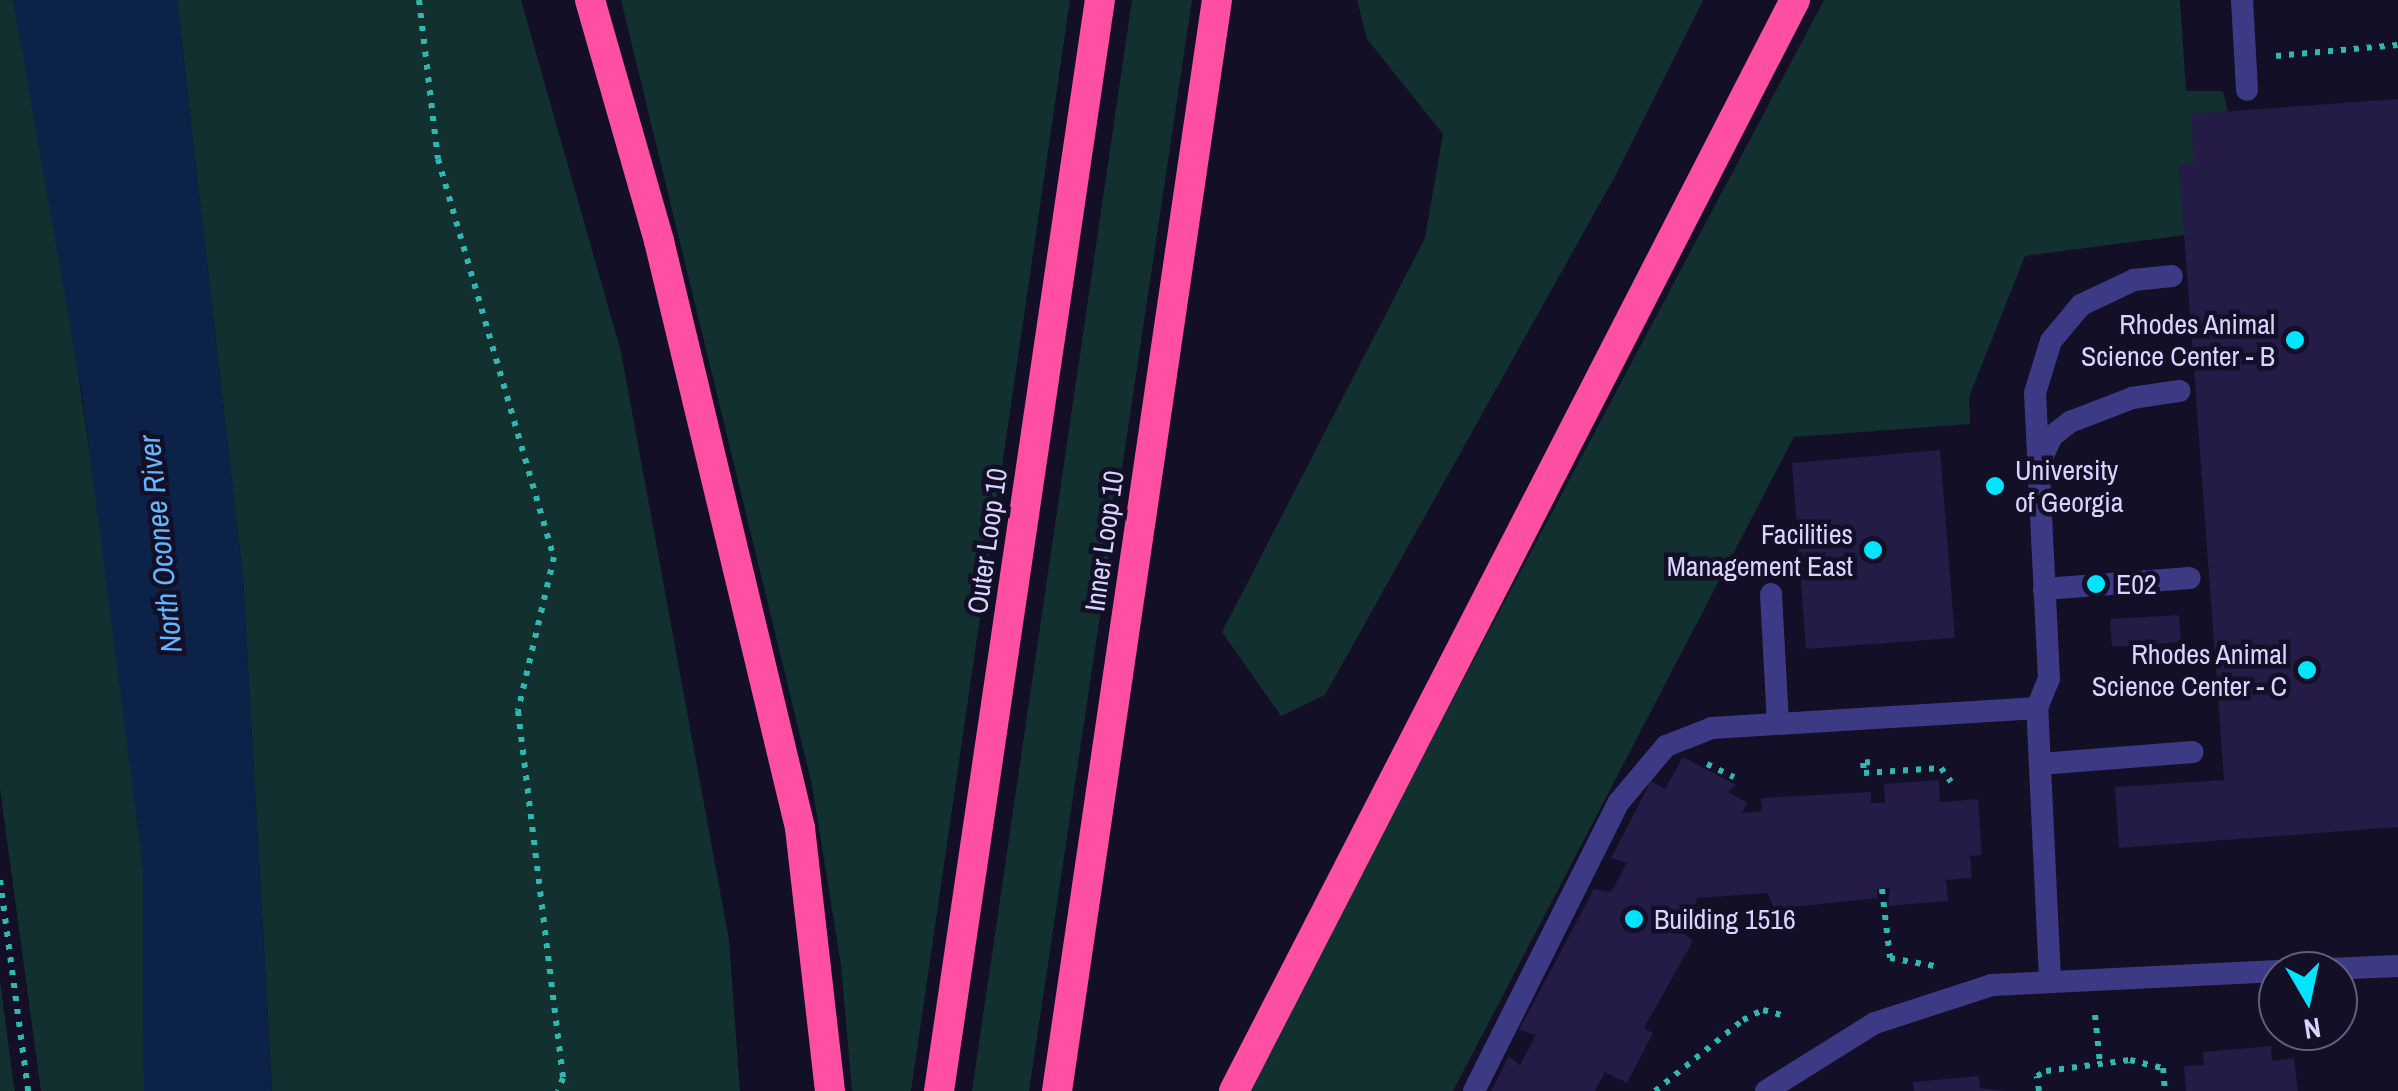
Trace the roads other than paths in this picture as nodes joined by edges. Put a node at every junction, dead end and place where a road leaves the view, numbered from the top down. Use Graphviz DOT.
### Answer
graph roads {
  1 [pos="590,0"];
  2 [pos="1100,0"];
  3 [pos="1217,0"];
  4 [pos="1794,0"];
  5 [pos="2242,0"];
  6 [pos="2247,90"];
  7 [pos="2172,276"];
  8 [pos="2179,391"];
  9 [pos="2038,467"];
  10 [pos="2190,578"];
  11 [pos="2044,590"];
  12 [pos="1770,594"];
  13 [pos="2036,708"];
  14 [pos="1778,724"];
  15 [pos="2193,752"];
  16 [pos="2040,764"];
  17 [pos="2398,966"];
  18 [pos="2358,968"];
  19 [pos="2258,972"];
  20 [pos="2050,979"];
  21 [pos="830,1091"];
  22 [pos="938,1091"];
  23 [pos="1056,1091"];
  24 [pos="1234,1091"];
  25 [pos="1474,1091"];
  26 [pos="1766,1091"];
  1 -- 21 [label="highway"];
  2 -- 22 [label="highway, Outer Loop 10"];
  3 -- 23 [label="highway, Inner Loop 10"];
  4 -- 24 [label="highway"];
  5 -- 6 [label="lane"];
  7 -- 9 [label="lane"];
  8 -- 9 [label="lane"];
  9 -- 11 [label="lane"];
  10 -- 11 [label="lane"];
  11 -- 13 [label="lane"];
  12 -- 14 [label="lane"];
  13 -- 14 [label="lane"];
  13 -- 16 [label="lane"];
  14 -- 25 [label="lane"];
  15 -- 16 [label="lane"];
  16 -- 20 [label="lane"];
  17 -- 18 [label="lane"];
  19 -- 20 [label="lane"];
  20 -- 26 [label="lane"];
}
